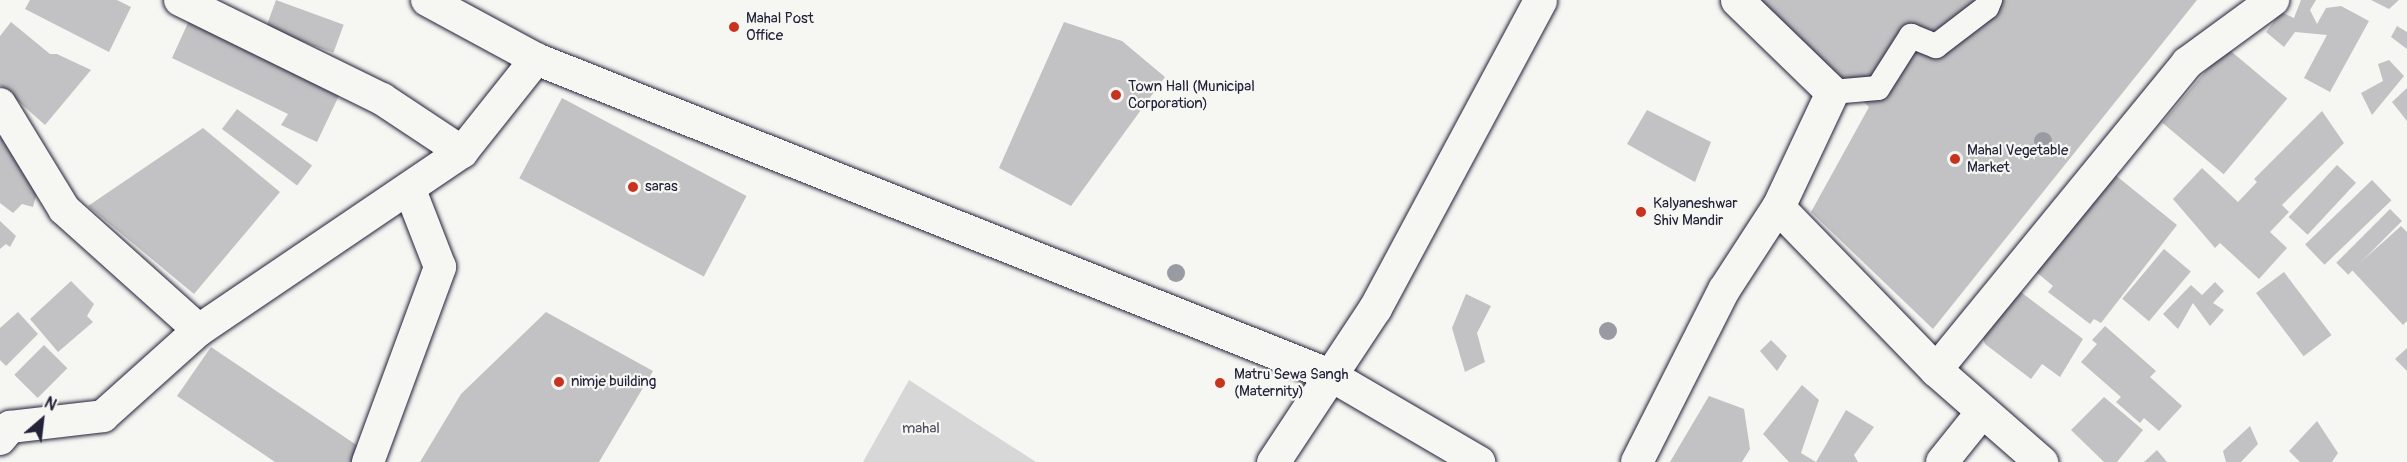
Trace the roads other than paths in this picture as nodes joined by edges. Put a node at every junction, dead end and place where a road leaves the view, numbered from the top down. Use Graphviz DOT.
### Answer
graph roads {
  1 [pos="180,0"];
  2 [pos="427,0"];
  3 [pos="1540,0"];
  4 [pos="1737,0"];
  5 [pos="1990,0"];
  6 [pos="2273,0"];
  7 [pos="536,59"];
  8 [pos="1832,92"];
  9 [pos="0,104"];
  10 [pos="462,152"];
  11 [pos="410,190"];
  12 [pos="1778,207"];
  13 [pos="199,330"];
  14 [pos="1936,370"];
  15 [pos="1330,375"];
  16 [pos="1983,411"];
  17 [pos="0,439"];
  18 [pos="1473,461"];
  19 [pos="368,462"];
  20 [pos="1273,462"];
  21 [pos="1637,462"];
  22 [pos="1942,462"];
  23 [pos="2041,462"];
  1 -- 10 [label="street"];
  2 -- 7 [label="street"];
  3 -- 15 [label="street"];
  4 -- 8 [label="street"];
  5 -- 8 [label="street"];
  6 -- 14 [label="street"];
  7 -- 10 [label="street"];
  7 -- 15 [label="street"];
  8 -- 12 [label="street"];
  9 -- 13 [label="street"];
  10 -- 11 [label="street"];
  11 -- 13 [label="street"];
  11 -- 19 [label="street"];
  12 -- 14 [label="street"];
  12 -- 21 [label="street"];
  13 -- 17 [label="street"];
  14 -- 16 [label="street"];
  15 -- 18 [label="street"];
  15 -- 20 [label="street"];
  16 -- 22 [label="street"];
  16 -- 23 [label="street"];
}
